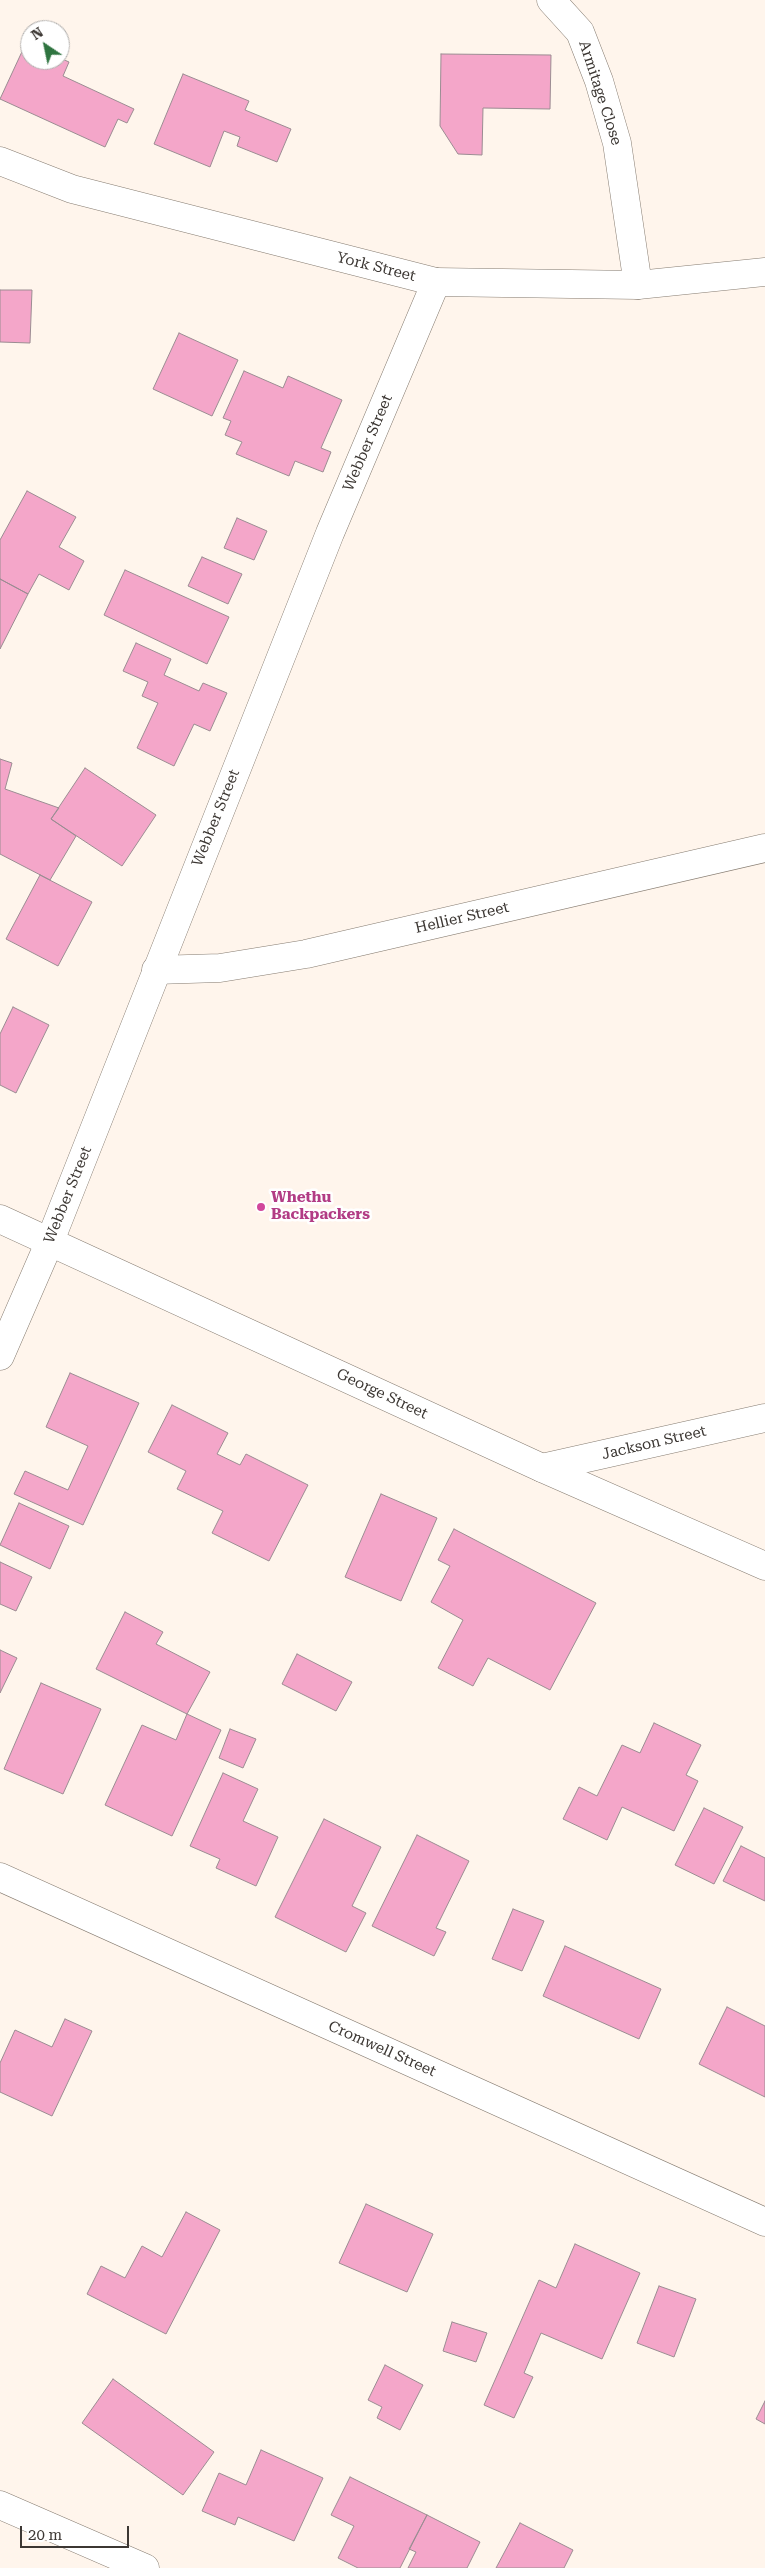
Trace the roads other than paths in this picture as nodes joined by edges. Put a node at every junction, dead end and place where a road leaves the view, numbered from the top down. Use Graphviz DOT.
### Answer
graph roads {
  1 [pos="551,0"];
  2 [pos="0,161"];
  3 [pos="765,272"];
  4 [pos="436,282"];
  5 [pos="638,285"];
  6 [pos="765,848"];
  7 [pos="156,970"];
  8 [pos="0,1219"];
  9 [pos="50,1241"];
  10 [pos="0,1356"];
  11 [pos="765,1418"];
  12 [pos="542,1468"];
  13 [pos="765,1566"];
  14 [pos="0,1876"];
  15 [pos="765,2222"];
  16 [pos="0,2505"];
  17 [pos="145,2568"];
  1 -- 5 [label="street, Armitage Close"];
  2 -- 4 [label="street, York Street"];
  3 -- 5 [label="street, York Street"];
  4 -- 5 [label="street, York Street"];
  4 -- 7 [label="street, Webber Street"];
  6 -- 7 [label="street, Hellier Street"];
  7 -- 9 [label="street, Webber Street"];
  8 -- 9 [label="street, George Street"];
  9 -- 10 [label="street, Webber Street"];
  9 -- 12 [label="street, George Street"];
  11 -- 12 [label="street, Jackson Street"];
  12 -- 13 [label="street, George Street"];
  14 -- 15 [label="street, Cromwell Street"];
  16 -- 17 [label="street"];
}
